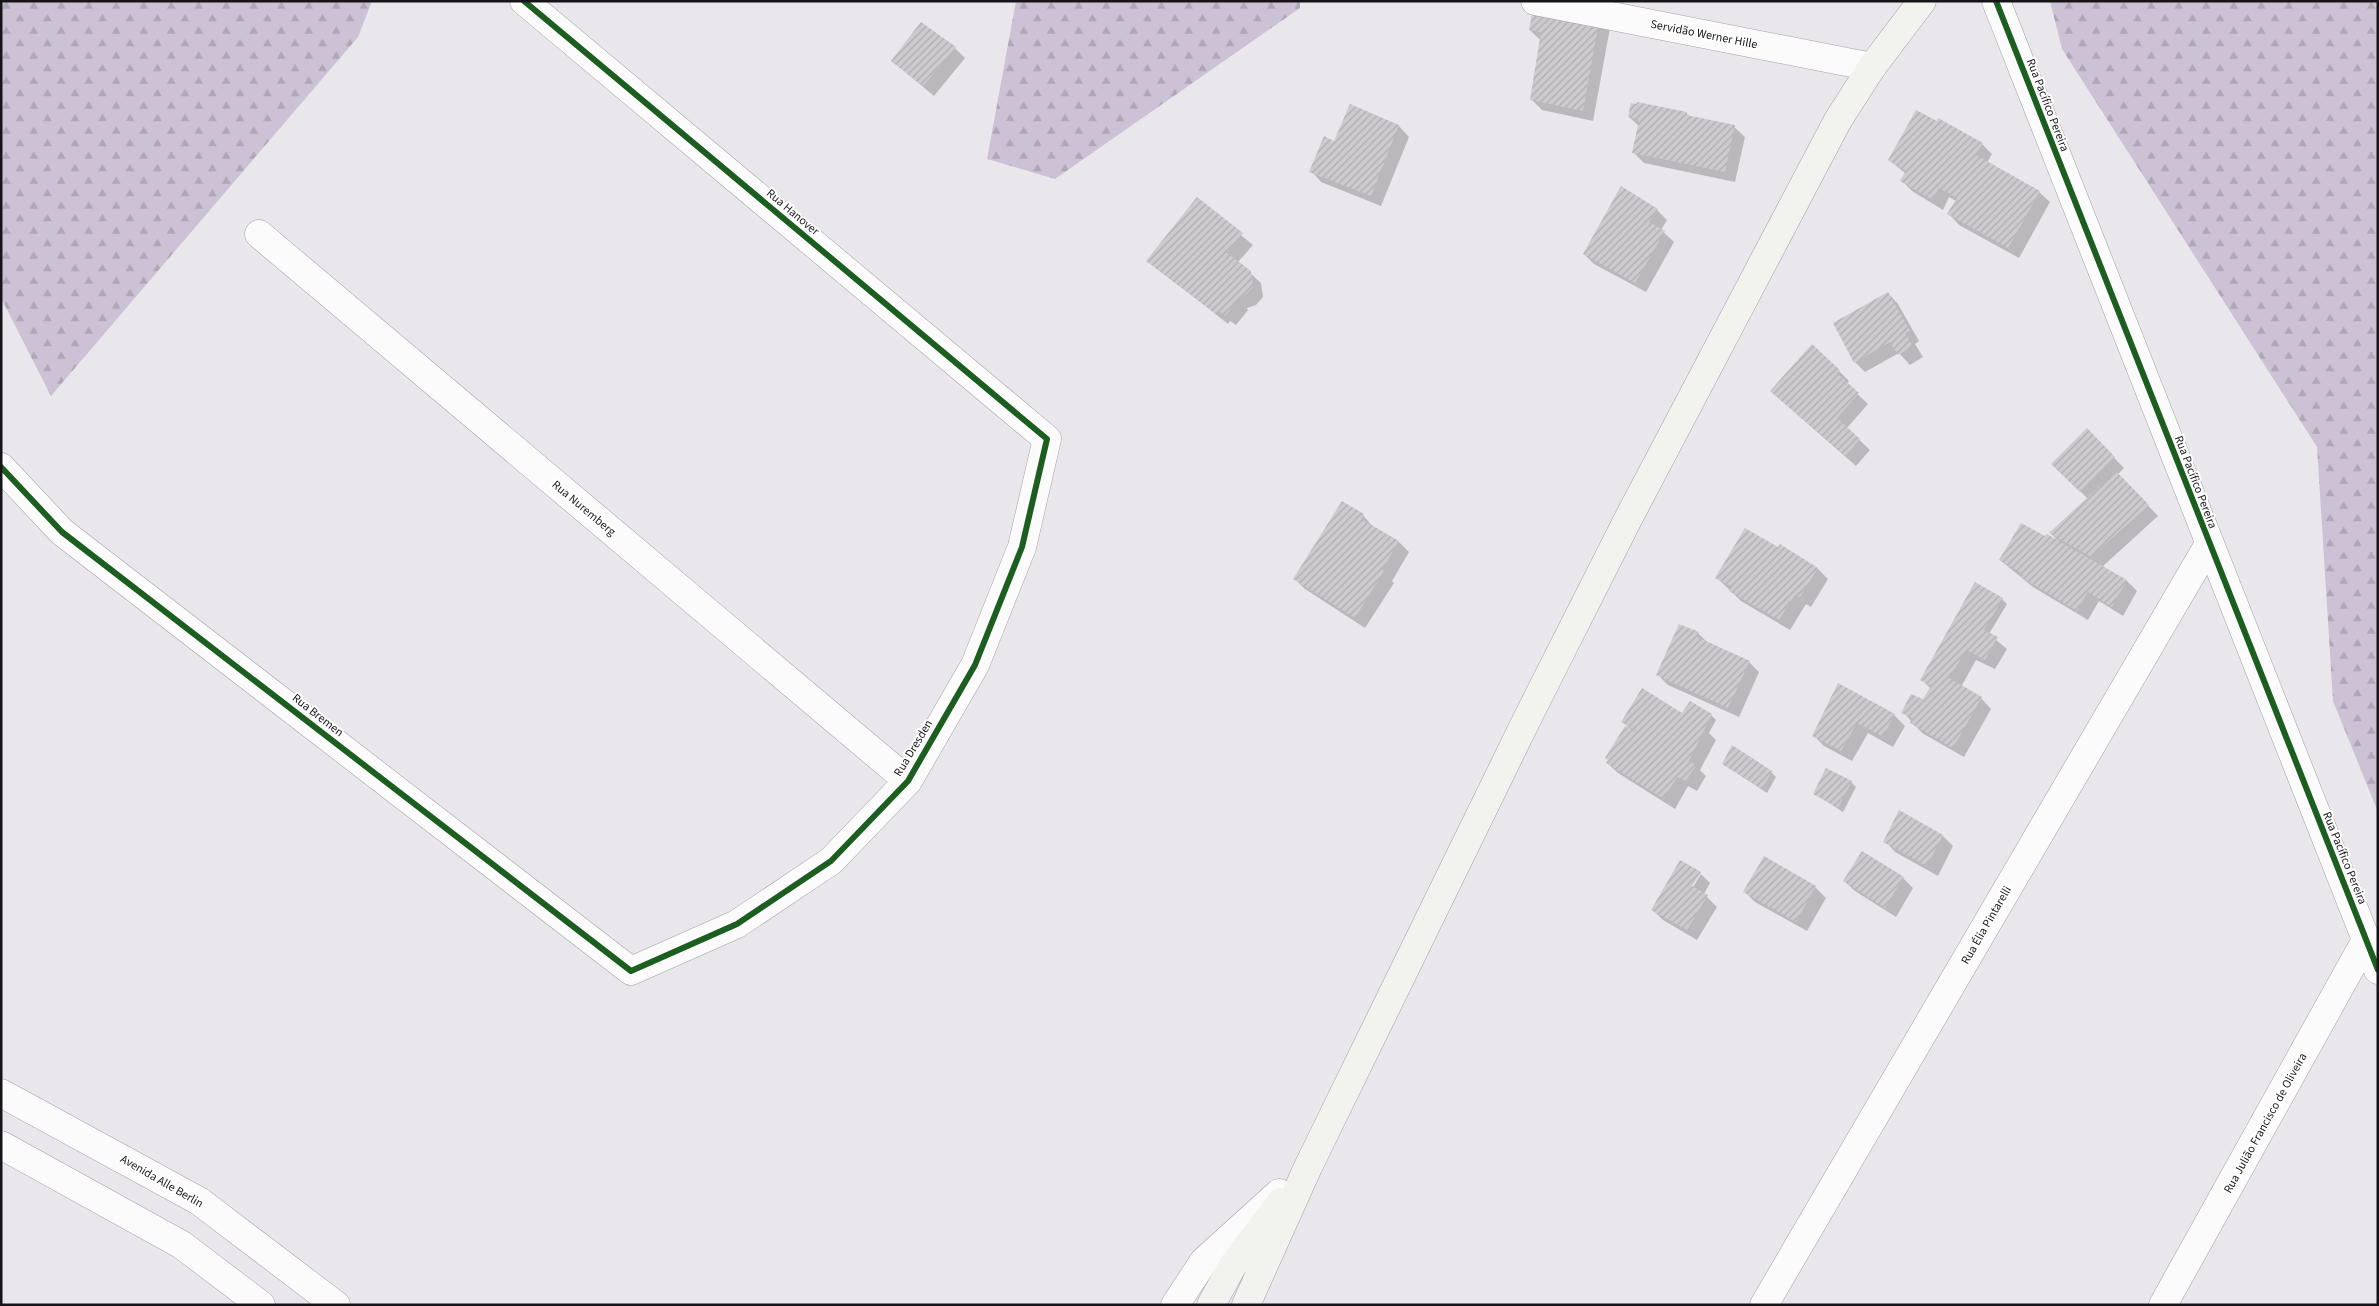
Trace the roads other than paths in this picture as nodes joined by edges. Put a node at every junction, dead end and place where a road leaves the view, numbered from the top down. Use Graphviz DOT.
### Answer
graph roads {
  1 [pos="524,1"];
  2 [pos="1535,1"];
  3 [pos="1922,1"];
  4 [pos="1996,1"];
  5 [pos="1872,67"];
  6 [pos="260,234"];
  7 [pos="1047,439"];
  8 [pos="1,467"];
  9 [pos="2208,544"];
  10 [pos="908,781"];
  11 [pos="2366,940"];
  12 [pos="2378,970"];
  13 [pos="631,971"];
  14 [pos="1,1093"];
  15 [pos="1,1145"];
  16 [pos="1308,1167"];
  17 [pos="261,1305"];
  18 [pos="336,1305"];
  19 [pos="1175,1305"];
  20 [pos="1211,1305"];
  21 [pos="1246,1305"];
  22 [pos="1764,1305"];
  23 [pos="2163,1305"];
  1 -- 7 [label="street, Rua Hanover"];
  2 -- 5 [label="street, Servidão Werner Hille"];
  3 -- 5 [label="main road"];
  4 -- 9 [label="street, Rua Pacífico Pereira"];
  5 -- 16 [label="main road"];
  6 -- 10 [label="street, Rua Nuremberg"];
  7 -- 10 [label="street, Rua Dresden"];
  8 -- 13 [label="street, Rua Bremen"];
  9 -- 11 [label="street, Rua Pacífico Pereira"];
  9 -- 22 [label="street, Rua Élia Pintarelli"];
  10 -- 13 [label="street, Rua Dresden"];
  11 -- 12 [label="street, Rua Pacífico Pereira"];
  11 -- 23 [label="street, Rua Julião Francisco de Oliveira"];
  14 -- 18 [label="street, Avenida Alle Berlin"];
  15 -- 17 [label="street"];
  16 -- 19 [label="street"];
  16 -- 20 [label="main road"];
  16 -- 21 [label="main road"];
}
